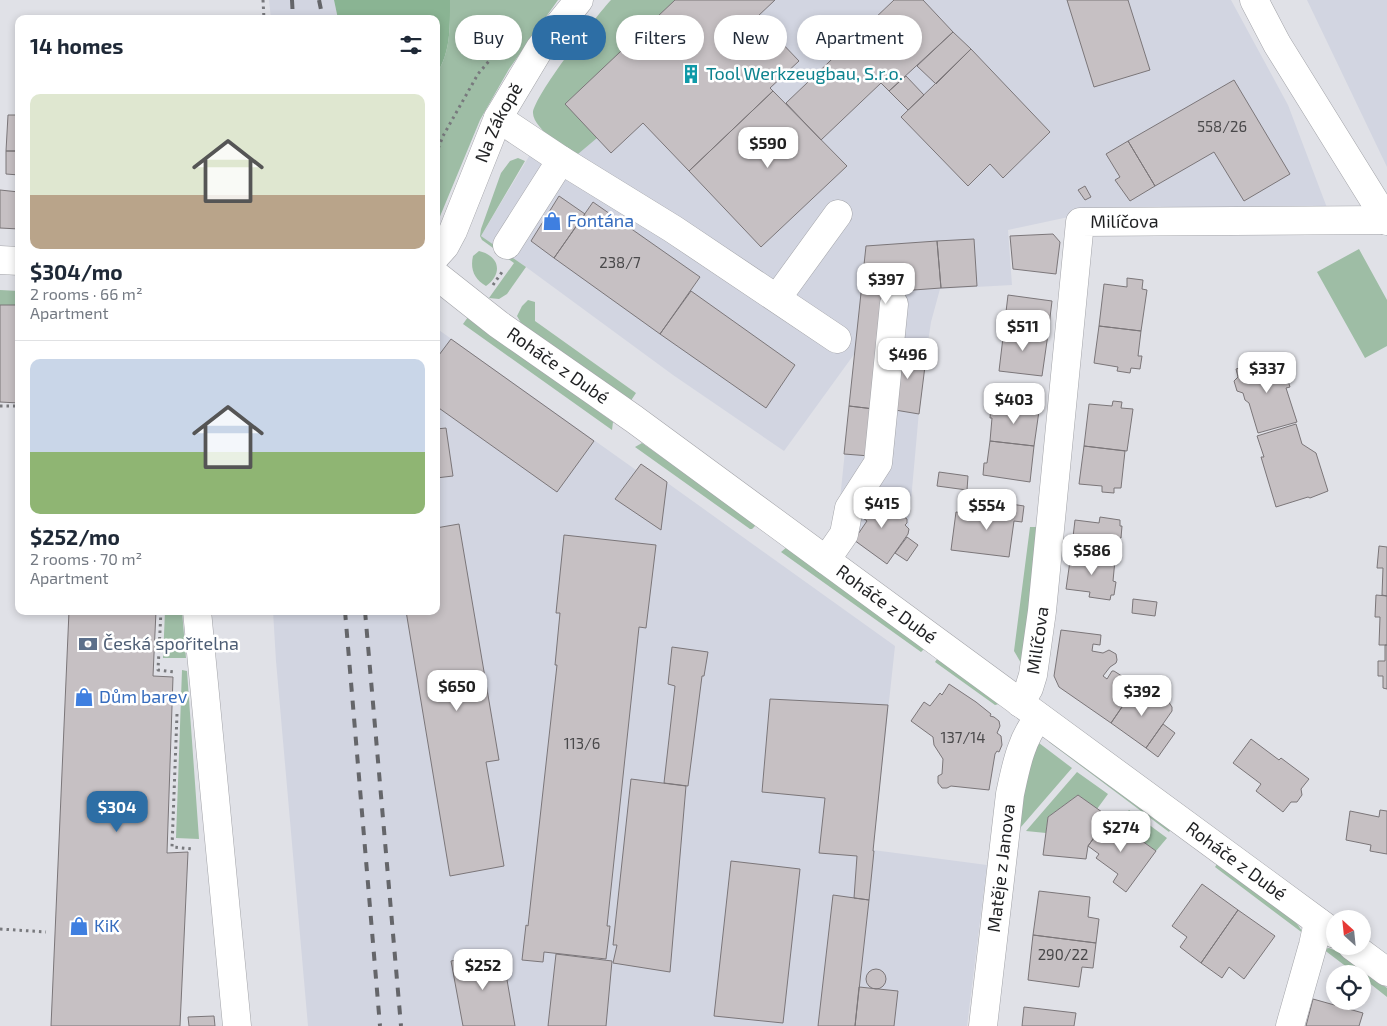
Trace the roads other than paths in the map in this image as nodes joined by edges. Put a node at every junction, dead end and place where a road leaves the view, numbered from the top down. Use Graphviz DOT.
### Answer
graph roads {
  1 [pos="579,0"];
  2 [pos="1254,0"];
  3 [pos="498,118"];
  4 [pos="561,160"];
  5 [pos="838,214"];
  6 [pos="1387,220"];
  7 [pos="507,245"];
  8 [pos="440,252"];
  9 [pos="0,260"];
  10 [pos="15,261"];
  11 [pos="440,278"];
  12 [pos="777,298"];
  13 [pos="894,304"];
  14 [pos="837,339"];
  15 [pos="826,560"];
  16 [pos="197,615"];
  17 [pos="1030,710"];
  18 [pos="1326,928"];
  19 [pos="1364,955"];
  20 [pos="1387,972"];
  21 [pos="238,1026"];
  22 [pos="984,1026"];
  23 [pos="1290,1026"];
  1 -- 3 [label="street, Na Zákopě"];
  2 -- 6 [label="street"];
  3 -- 4 [label="street"];
  3 -- 8 [label="street, Na Zákopě"];
  4 -- 7 [label="street"];
  4 -- 12 [label="street"];
  5 -- 12 [label="street"];
  6 -- 17 [label="street, Milíčova"];
  9 -- 10 [label="street"];
  11 -- 15 [label="street, Roháče z Dubé"];
  12 -- 14 [label="street"];
  13 -- 15 [label="street"];
  15 -- 17 [label="street, Roháče z Dubé"];
  16 -- 21 [label="street"];
  17 -- 18 [label="street, Roháče z Dubé"];
  17 -- 22 [label="street, Matěje z Janova"];
  18 -- 23 [label="street"];
  19 -- 20 [label="street"];
}
